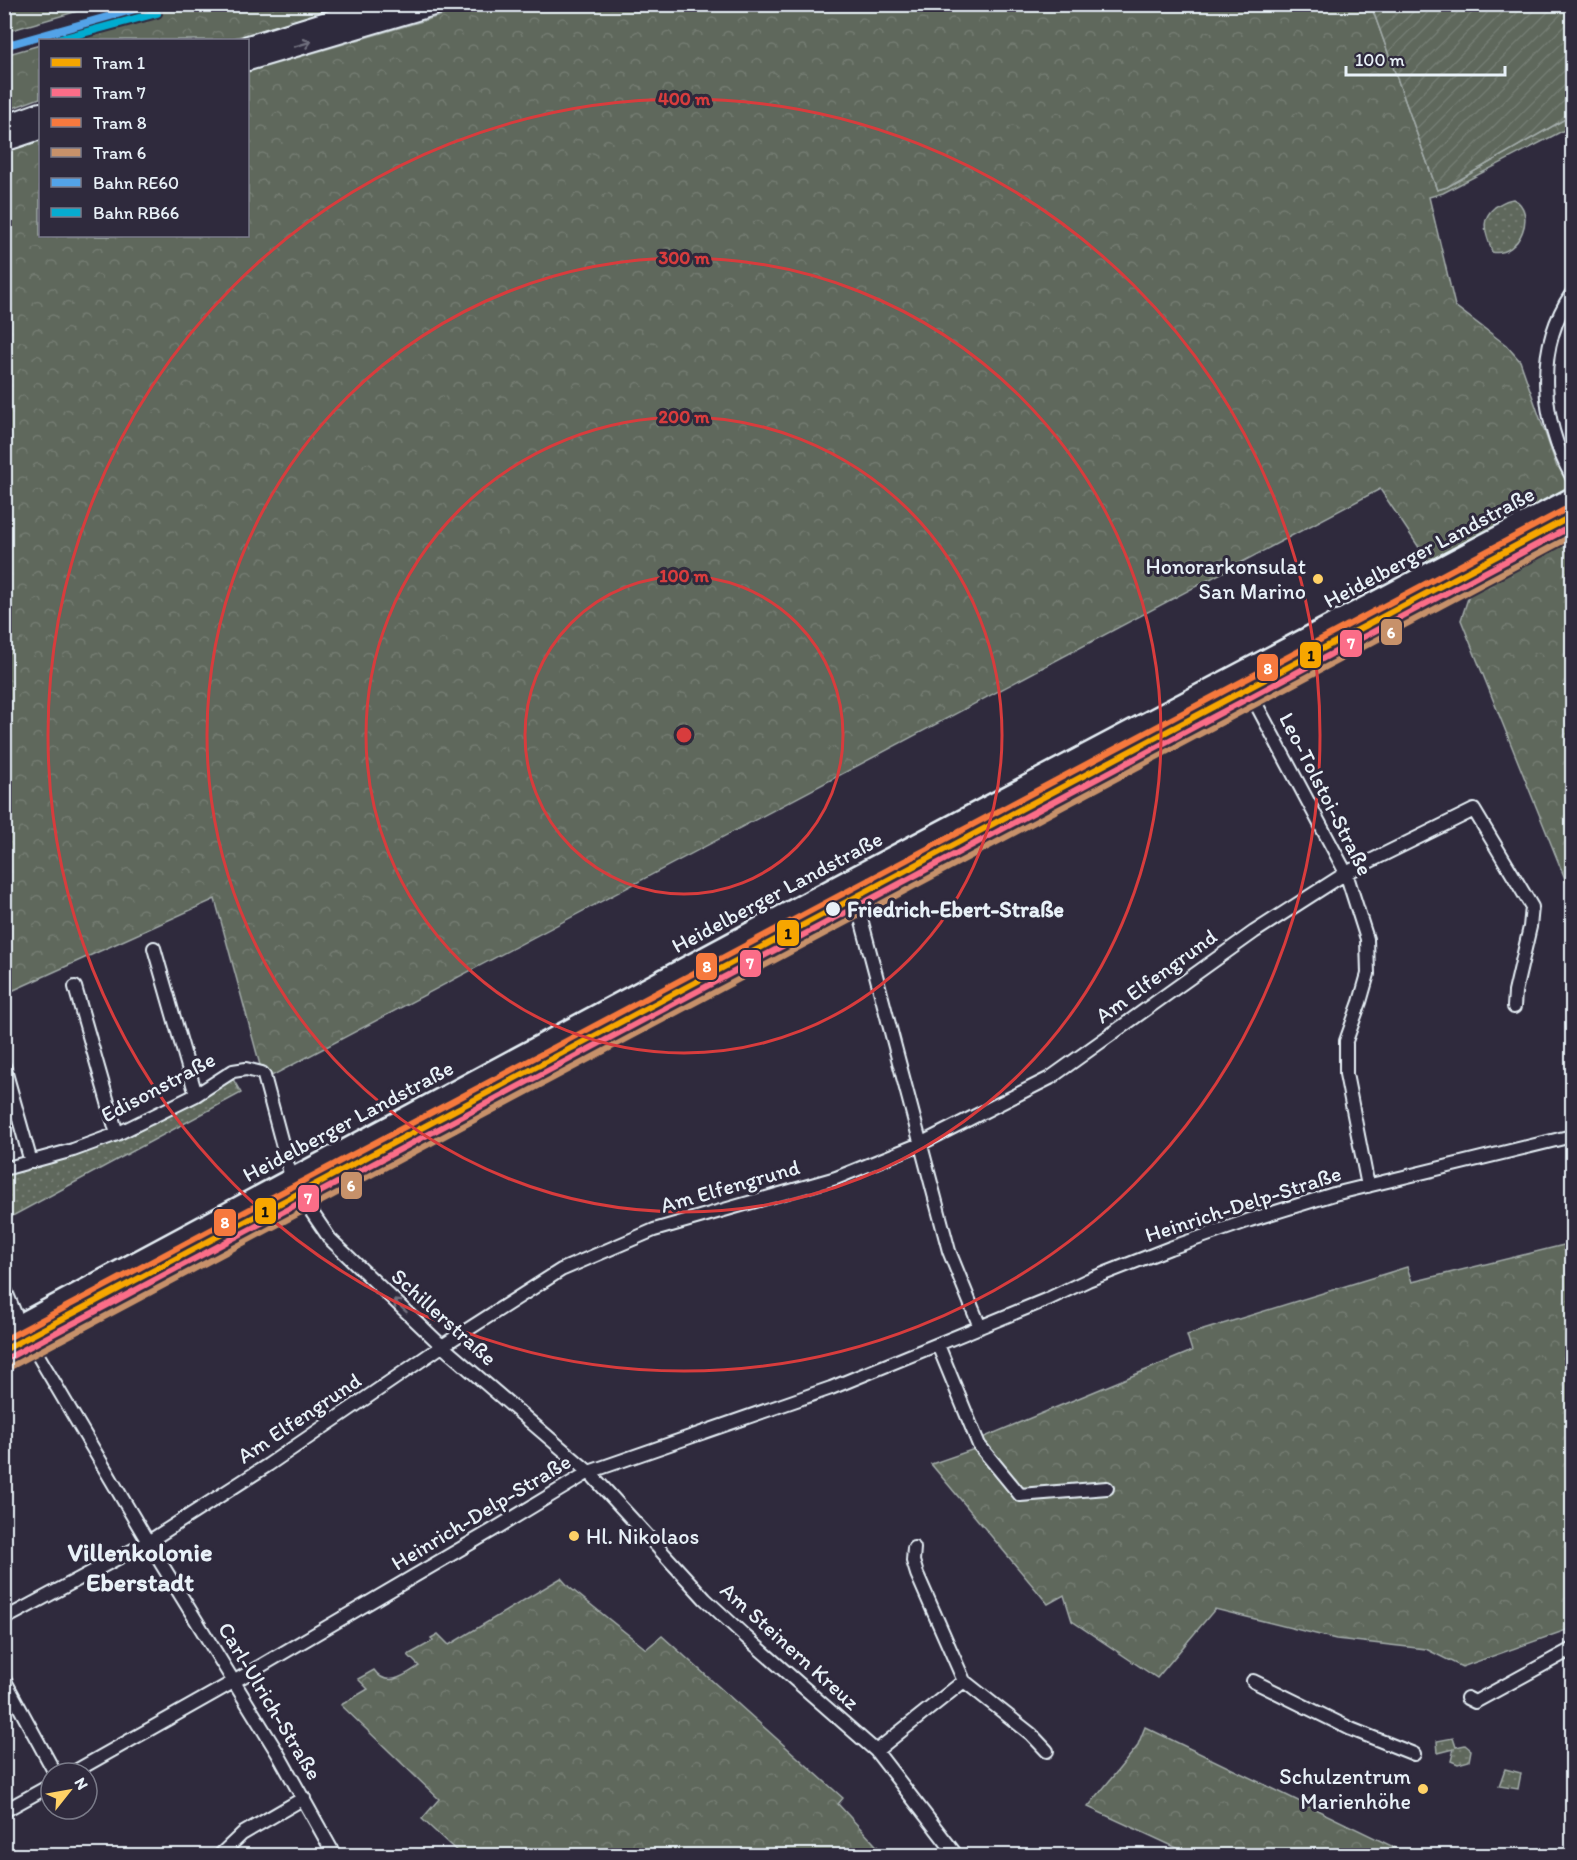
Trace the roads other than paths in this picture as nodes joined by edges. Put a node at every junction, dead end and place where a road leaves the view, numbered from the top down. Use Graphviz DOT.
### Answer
graph roads {
  1 [pos="381,4"];
  2 [pos="440,4"];
  3 [pos="249,45"];
  4 [pos="249,61"];
  5 [pos="39,112"];
  6 [pos="4,125"];
  7 [pos="39,130"];
  8 [pos="4,142"];
  9 [pos="1572,293"];
  10 [pos="1572,477"];
  11 [pos="1572,496"];
  12 [pos="1255,702"];
  13 [pos="1346,873"];
  14 [pos="847,879"];
  15 [pos="154,948"];
  16 [pos="75,987"];
  17 [pos="1514,1007"];
  18 [pos="4,1066"];
  19 [pos="196,1095"];
  20 [pos="117,1134"];
  21 [pos="1572,1136"];
  22 [pos="920,1144"];
  23 [pos="31,1162"];
  24 [pos="4,1169"];
  25 [pos="291,1177"];
  26 [pos="1368,1186"];
  27 [pos="4,1287"];
  28 [pos="12,1327"];
  29 [pos="980,1327"];
  30 [pos="938,1345"];
  31 [pos="442,1346"];
  32 [pos="590,1472"];
  33 [pos="1107,1488"];
  34 [pos="148,1542"];
  35 [pos="914,1548"];
  36 [pos="4,1619"];
  37 [pos="1572,1649"];
  38 [pos="4,1679"];
  39 [pos="235,1681"];
  40 [pos="964,1681"];
  41 [pos="1252,1681"];
  42 [pos="1467,1698"];
  43 [pos="876,1751"];
  44 [pos="1047,1751"];
  45 [pos="1414,1754"];
  46 [pos="48,1761"];
  47 [pos="93,1761"];
  48 [pos="39,1792"];
  49 [pos="304,1798"];
  50 [pos="4,1812"];
  51 [pos="219,1856"];
  52 [pos="335,1856"];
  53 [pos="957,1856"];
  1 -- 3 [label="main road"];
  4 -- 2 [label="main road, one-way"];
  5 -- 6 [label="main road"];
  7 -- 8 [label="main road"];
  9 -- 10 [label="street"];
  11 -- 14 [label="street, Heidelberger Landstraße"];
  12 -- 13 [label="street, Leo-Tolstoi-Straße"];
  13 -- 17 [label="street, Am Elfengrund"];
  13 -- 22 [label="street, Am Elfengrund"];
  13 -- 26 [label="street, Leo-Tolstoi-Straße"];
  14 -- 22 [label="street"];
  14 -- 25 [label="street, Heidelberger Landstraße"];
  15 -- 19 [label="street"];
  16 -- 20 [label="street"];
  18 -- 23 [label="street"];
  19 -- 20 [label="street, Edisonstraße"];
  19 -- 25 [label="street, Edisonstraße"];
  20 -- 23 [label="street, Edisonstraße"];
  21 -- 26 [label="street, Heinrich-Delp-Straße"];
  22 -- 29 [label="street"];
  22 -- 31 [label="street, Am Elfengrund"];
  23 -- 24 [label="street, Edisonstraße"];
  25 -- 28 [label="street, Heidelberger Landstraße"];
  31 -- 25 [label="street, Schillerstraße, one-way"];
  26 -- 29 [label="street, Heinrich-Delp-Straße"];
  27 -- 28 [label="street, Carl-Ulrich-Straße"];
  28 -- 34 [label="street, Carl-Ulrich-Straße"];
  29 -- 30 [label="street, Heinrich-Delp-Straße"];
  30 -- 32 [label="street, Heinrich-Delp-Straße"];
  30 -- 33 [label="street"];
  31 -- 32 [label="street, Schillerstraße"];
  31 -- 34 [label="street, Am Elfengrund"];
  32 -- 39 [label="street, Heinrich-Delp-Straße"];
  32 -- 43 [label="street, Am Steinern Kreuz"];
  34 -- 36 [label="street, Am Elfengrund"];
  34 -- 39 [label="street, Carl-Ulrich-Straße"];
  35 -- 40 [label="street"];
  37 -- 42 [label="street"];
  38 -- 46 [label="street"];
  39 -- 47 [label="street, Heinrich-Delp-Straße"];
  39 -- 49 [label="street, Carl-Ulrich-Straße"];
  40 -- 43 [label="street"];
  40 -- 44 [label="street"];
  41 -- 45 [label="street"];
  43 -- 53 [label="street, Am Steinern Kreuz"];
  48 -- 50 [label="street"];
  49 -- 51 [label="street"];
  49 -- 52 [label="street, Carl-Ulrich-Straße"];
}
